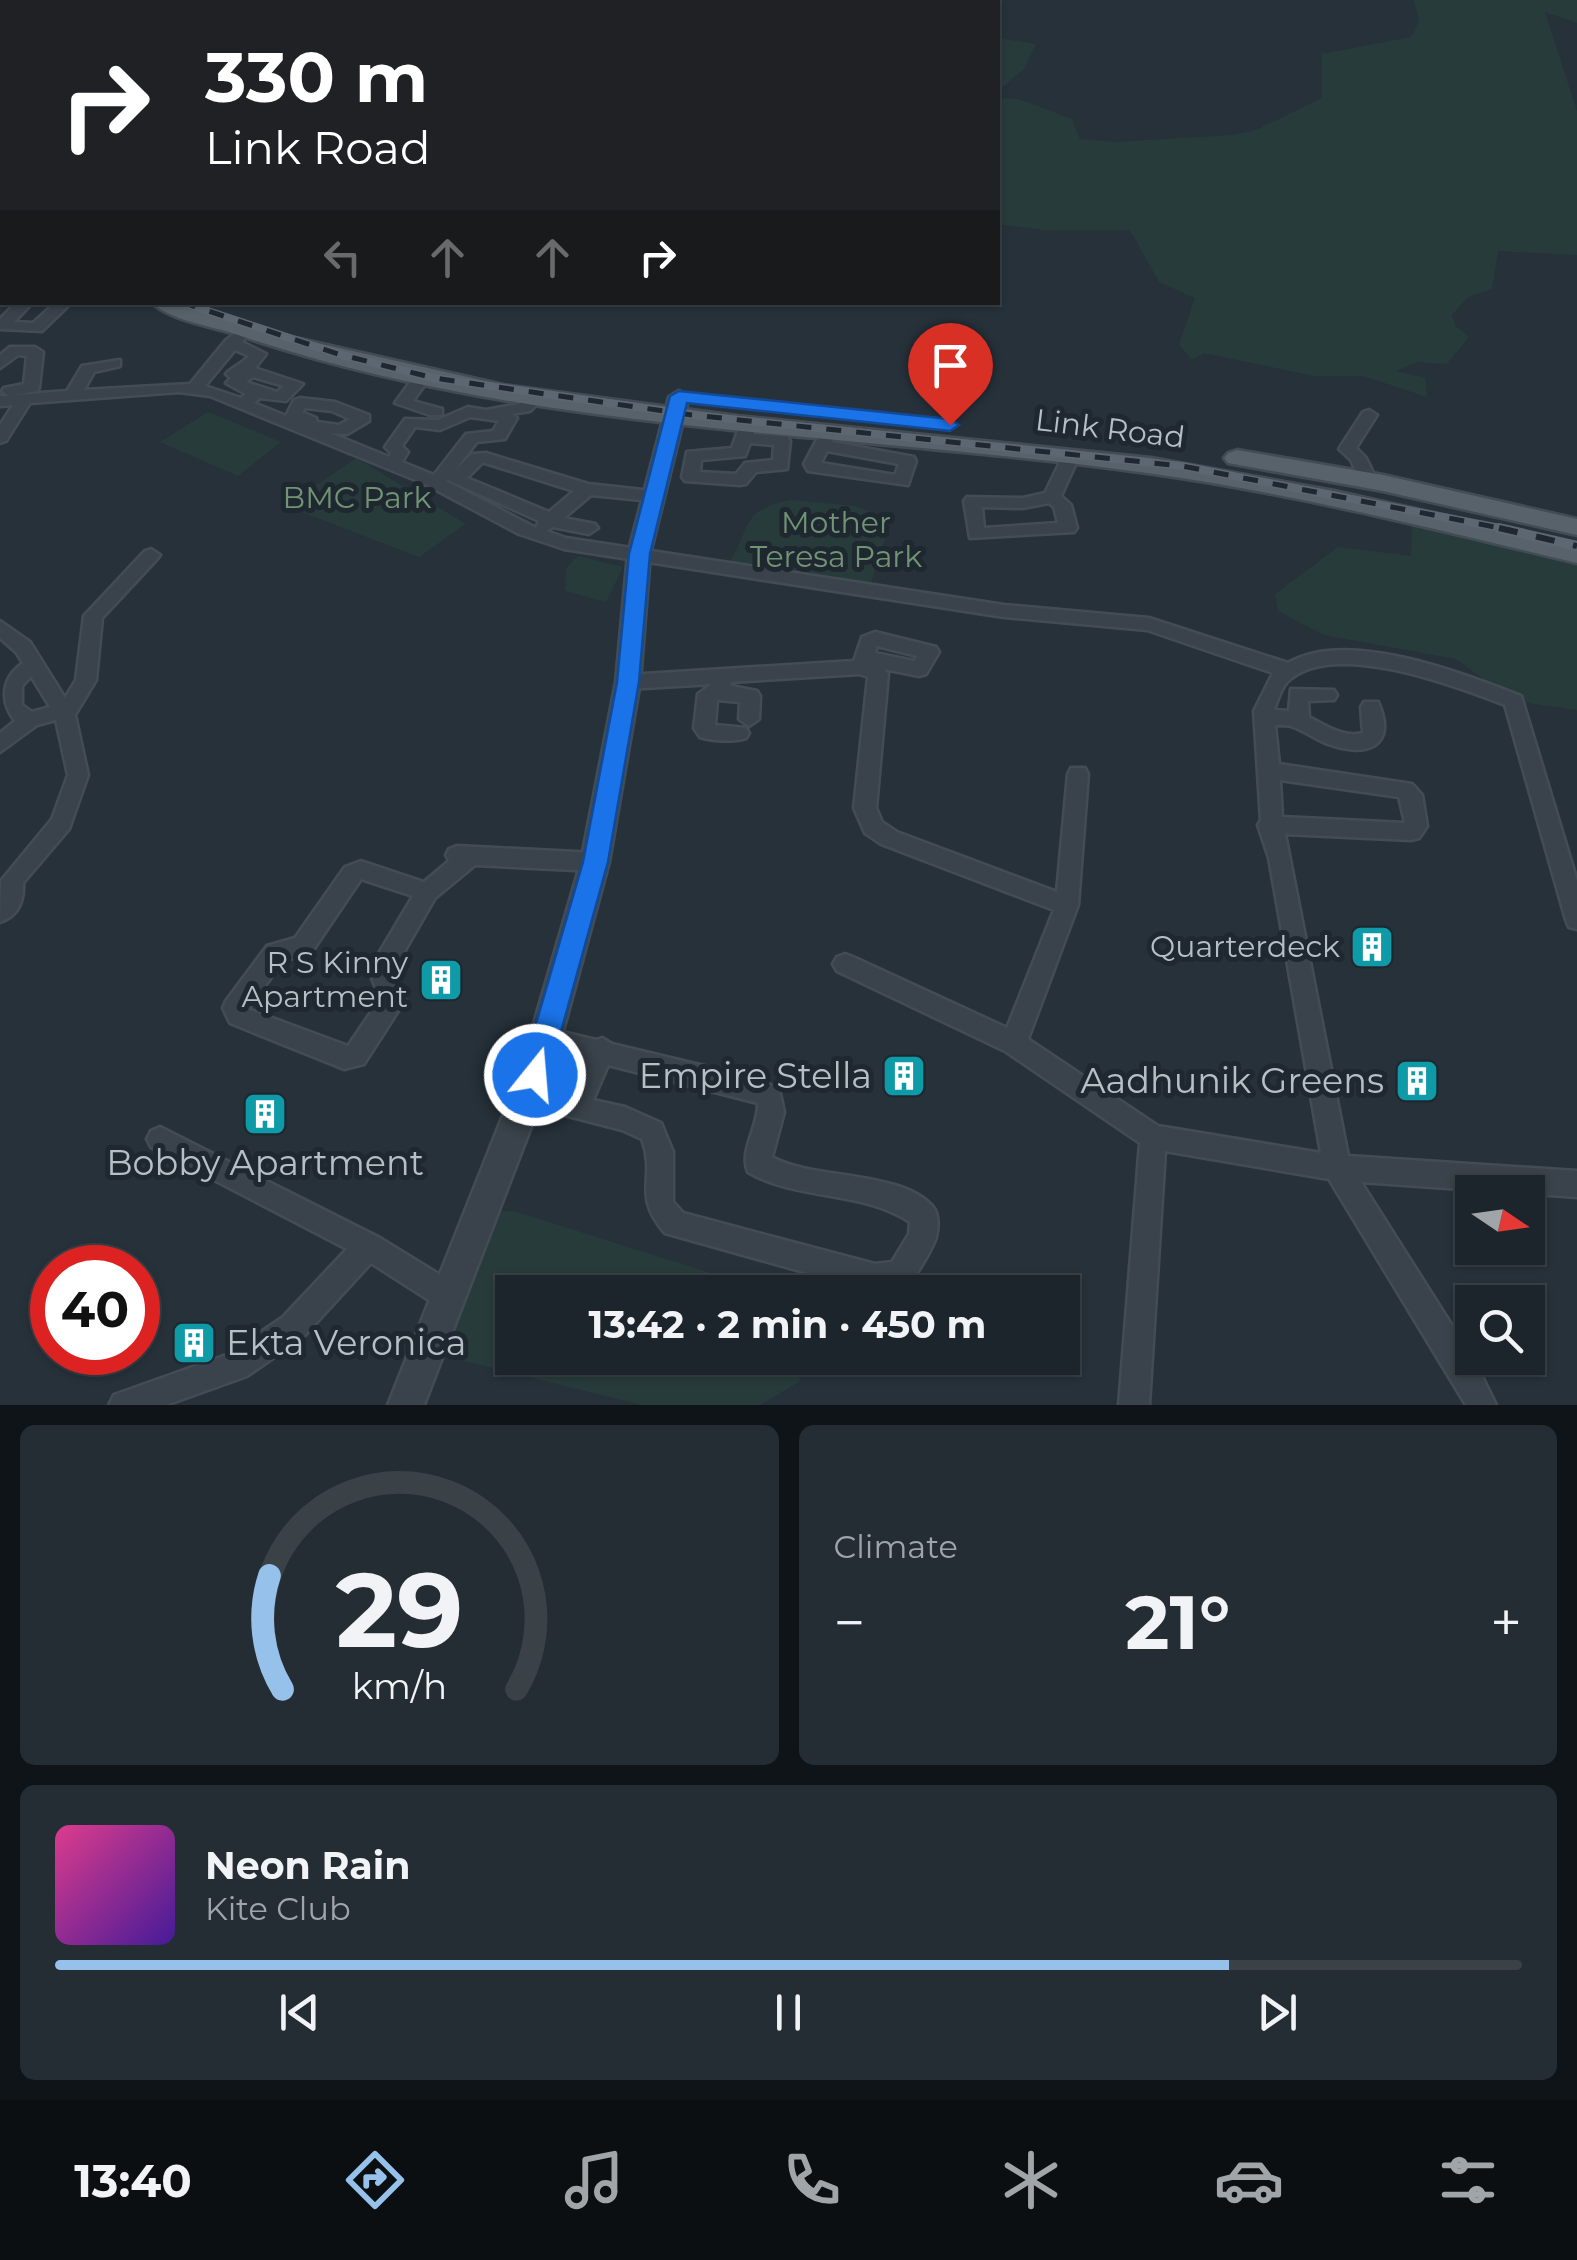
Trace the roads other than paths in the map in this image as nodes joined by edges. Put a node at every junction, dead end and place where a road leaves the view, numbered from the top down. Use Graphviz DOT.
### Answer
graph roads {
  1 [pos="23,305"];
  2 [pos="62,305"];
  3 [pos="169,305"];
  4 [pos="226,305"];
  5 [pos="238,336"];
  6 [pos="0,339"];
  7 [pos="0,349"];
  8 [pos="0,362"];
  9 [pos="115,363"];
  10 [pos="422,377"];
  11 [pos="198,383"];
  12 [pos="0,391"];
  13 [pos="72,396"];
  14 [pos="536,397"];
  15 [pos="25,399"];
  16 [pos="0,401"];
  17 [pos="676,406"];
  18 [pos="1370,415"];
  19 [pos="746,431"];
  20 [pos="0,438"];
  21 [pos="825,438"];
  22 [pos="1071,456"];
  23 [pos="393,464"];
  24 [pos="1368,481"];
  25 [pos="437,483"];
  26 [pos="587,489"];
  27 [pos="652,496"];
  28 [pos="1052,497"];
  29 [pos="552,519"];
  30 [pos="1577,526"];
  31 [pos="589,528"];
  32 [pos="535,534"];
  33 [pos="639,554"];
  34 [pos="1577,554"];
  35 [pos="151,555"];
  36 [pos="0,628"];
  37 [pos="0,651"];
  38 [pos="28,656"];
  39 [pos="1288,671"];
  40 [pos="6,681"];
  41 [pos="628,682"];
  42 [pos="722,684"];
  43 [pos="1327,694"];
  44 [pos="1371,707"];
  45 [pos="63,713"];
  46 [pos="1265,717"];
  47 [pos="30,720"];
  48 [pos="1299,721"];
  49 [pos="0,744"];
  50 [pos="1268,770"];
  51 [pos="1078,774"];
  52 [pos="1269,825"];
  53 [pos="595,862"];
  54 [pos="6,883"];
  55 [pos="427,892"];
  56 [pos="1574,892"];
  57 [pos="1067,905"];
  58 [pos="0,912"];
  59 [pos="1577,920"];
  60 [pos="845,964"];
  61 [pos="546,1039"];
  62 [pos="1014,1043"];
  63 [pos="602,1049"];
  64 [pos="527,1095"];
  65 [pos="578,1108"];
  66 [pos="1154,1138"];
  67 [pos="160,1139"];
  68 [pos="1337,1168"];
  69 [pos="1577,1184"];
  70 [pos="368,1246"];
  71 [pos="448,1296"];
  72 [pos="124,1405"];
  73 [pos="406,1405"];
  74 [pos="1134,1405"];
  75 [pos="1481,1405"];
  1 -- 2 [label="street"];
  3 -- 5 [label="main road, Link Road"];
  4 -- 17 [label="main road, Link Road"];
  5 -- 10 [label="main road, Link Road"];
  5 -- 11 [label="street"];
  5 -- 11 [label="street"];
  6 -- 7 [label="street"];
  8 -- 12 [label="street"];
  9 -- 13 [label="street"];
  10 -- 14 [label="main road, Link Road"];
  10 -- 14 [label="street"];
  11 -- 13 [label="street"];
  11 -- 23 [label="street"];
  13 -- 15 [label="street"];
  14 -- 17 [label="main road, Link Road"];
  15 -- 16 [label="street"];
  15 -- 20 [label="street"];
  17 -- 19 [label="main road, Link Road"];
  17 -- 24 [label="main road, Link Road"];
  17 -- 27 [label="street"];
  18 -- 24 [label="street"];
  19 -- 19 [label="street"];
  19 -- 21 [label="main road, Link Road"];
  21 -- 21 [label="street"];
  21 -- 22 [label="main road, Link Road"];
  22 -- 28 [label="street"];
  22 -- 34 [label="main road, Link Road"];
  23 -- 25 [label="street"];
  23 -- 25 [label="street"];
  24 -- 30 [label="main road, Link Road"];
  25 -- 32 [label="street"];
  26 -- 27 [label="street"];
  26 -- 29 [label="street"];
  26 -- 29 [label="street"];
  27 -- 33 [label="street"];
  28 -- 28 [label="street"];
  29 -- 31 [label="street"];
  29 -- 32 [label="street"];
  32 -- 33 [label="street"];
  33 -- 39 [label="street"];
  33 -- 41 [label="street"];
  35 -- 45 [label="street"];
  36 -- 38 [label="street"];
  37 -- 38 [label="street"];
  38 -- 40 [label="street"];
  38 -- 45 [label="street"];
  39 -- 46 [label="street"];
  39 -- 56 [label="street"];
  40 -- 47 [label="street"];
  41 -- 42 [label="street"];
  41 -- 53 [label="street"];
  42 -- 42 [label="street"];
  42 -- 57 [label="street"];
  43 -- 48 [label="street"];
  44 -- 48 [label="street"];
  45 -- 47 [label="street"];
  45 -- 54 [label="street"];
  46 -- 48 [label="street"];
  46 -- 50 [label="street"];
  47 -- 49 [label="street"];
  50 -- 52 [label="street"];
  50 -- 52 [label="street"];
  51 -- 57 [label="street"];
  52 -- 68 [label="street"];
  53 -- 55 [label="street"];
  53 -- 61 [label="street"];
  54 -- 58 [label="street"];
  55 -- 55 [label="street"];
  56 -- 59 [label="street"];
  57 -- 62 [label="street"];
  60 -- 62 [label="street"];
  61 -- 63 [label="street"];
  61 -- 64 [label="street"];
  62 -- 66 [label="street"];
  63 -- 65 [label="street"];
  63 -- 65 [label="street"];
  64 -- 65 [label="street"];
  64 -- 71 [label="street"];
  66 -- 68 [label="street"];
  66 -- 74 [label="street"];
  67 -- 70 [label="street"];
  68 -- 69 [label="street"];
  68 -- 75 [label="street"];
  70 -- 71 [label="street"];
  70 -- 72 [label="street"];
  71 -- 73 [label="street"];
}
